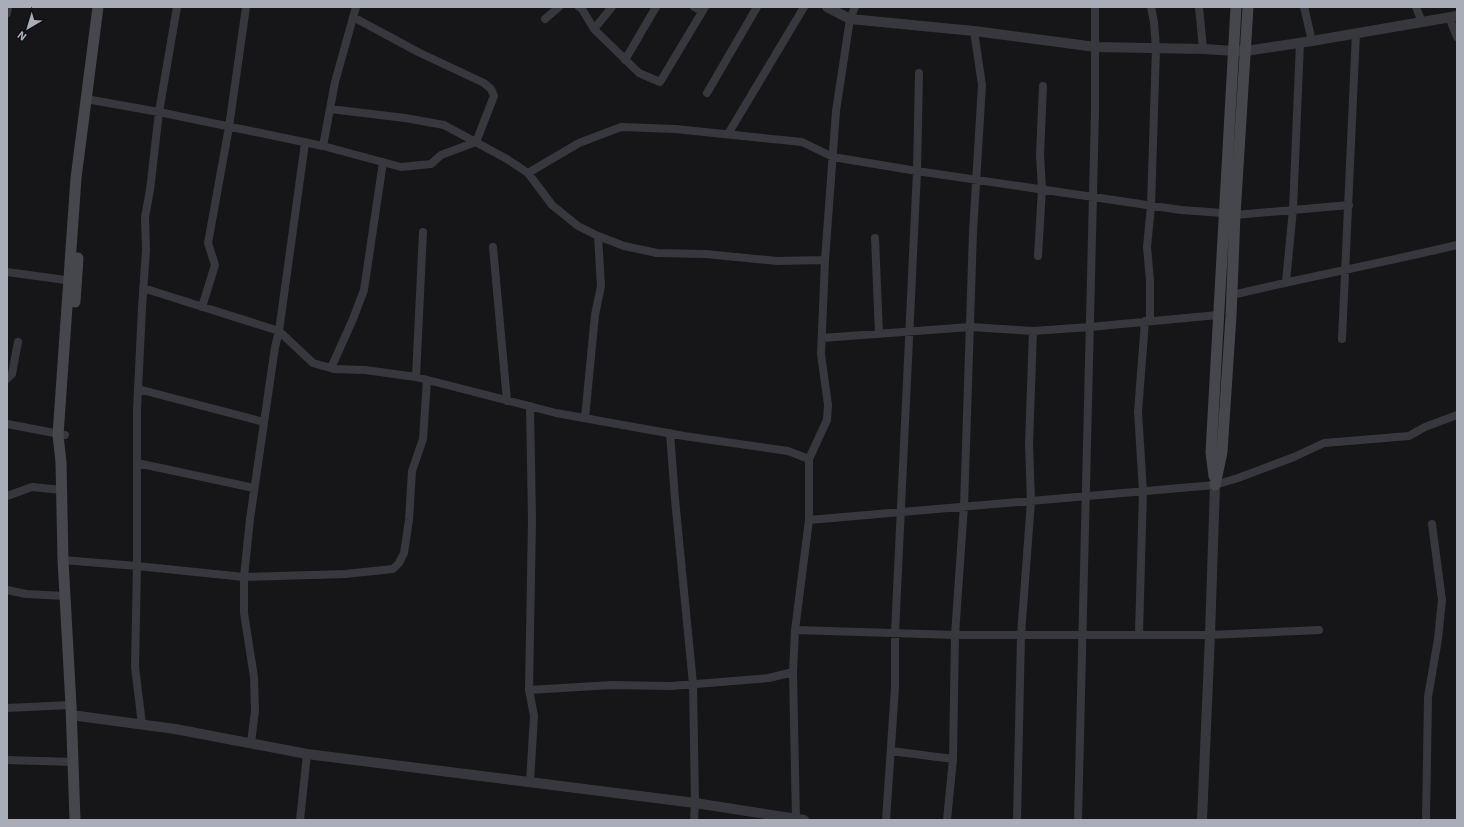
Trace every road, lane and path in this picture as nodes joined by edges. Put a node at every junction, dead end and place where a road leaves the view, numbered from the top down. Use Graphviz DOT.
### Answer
graph roads {
  1 [pos="8,7"];
  2 [pos="98,7"];
  3 [pos="104,7"];
  4 [pos="177,7"];
  5 [pos="246,7"];
  6 [pos="356,7"];
  7 [pos="559,7"];
  8 [pos="579,7"];
  9 [pos="612,7"];
  10 [pos="656,7"];
  11 [pos="694,7"];
  12 [pos="756,7"];
  13 [pos="804,7"];
  14 [pos="827,7"];
  15 [pos="855,7"];
  16 [pos="1095,7"];
  17 [pos="1151,7"];
  18 [pos="1199,7"];
  19 [pos="1236,7"];
  20 [pos="1248,7"];
  21 [pos="1304,7"];
  22 [pos="1416,7"];
  23 [pos="704,9"];
  24 [pos="7,13"];
  25 [pos="1453,16"];
  26 [pos="353,18"];
  27 [pos="850,18"];
  28 [pos="545,19"];
  29 [pos="1422,22"];
  30 [pos="594,29"];
  31 [pos="974,31"];
  32 [pos="1356,33"];
  33 [pos="1457,37"];
  34 [pos="1312,41"];
  35 [pos="1300,42"];
  36 [pos="1096,47"];
  37 [pos="1156,48"];
  38 [pos="1203,49"];
  39 [pos="1234,51"];
  40 [pos="1246,51"];
  41 [pos="625,60"];
  42 [pos="919,73"];
  43 [pos="1043,86"];
  44 [pos="707,93"];
  45 [pos="90,100"];
  46 [pos="330,109"];
  47 [pos="159,112"];
  48 [pos="229,127"];
  49 [pos="728,134"];
  50 [pos="476,142"];
  51 [pos="306,143"];
  52 [pos="323,146"];
  53 [pos="833,157"];
  54 [pos="383,162"];
  55 [pos="917,171"];
  56 [pos="528,173"];
  57 [pos="976,179"];
  58 [pos="1042,189"];
  59 [pos="1092,196"];
  60 [pos="1349,205"];
  61 [pos="1150,206"];
  62 [pos="1293,209"];
  63 [pos="1223,213"];
  64 [pos="1235,215"];
  65 [pos="424,232"];
  66 [pos="598,236"];
  67 [pos="875,238"];
  68 [pos="1457,245"];
  69 [pos="493,247"];
  70 [pos="1038,256"];
  71 [pos="825,260"];
  72 [pos="1346,270"];
  73 [pos="7,272"];
  74 [pos="72,281"];
  75 [pos="1286,282"];
  76 [pos="143,288"];
  77 [pos="1232,295"];
  78 [pos="202,307"];
  79 [pos="1218,315"];
  80 [pos="1148,321"];
  81 [pos="970,327"];
  82 [pos="1090,327"];
  83 [pos="1033,330"];
  84 [pos="279,331"];
  85 [pos="909,332"];
  86 [pos="879,334"];
  87 [pos="822,338"];
  88 [pos="1342,339"];
  89 [pos="18,342"];
  90 [pos="330,368"];
  91 [pos="416,377"];
  92 [pos="7,379"];
  93 [pos="427,380"];
  94 [pos="138,389"];
  95 [pos="507,400"];
  96 [pos="530,406"];
  97 [pos="1457,415"];
  98 [pos="586,418"];
  99 [pos="264,422"];
  100 [pos="7,424"];
  101 [pos="670,433"];
  102 [pos="62,435"];
  103 [pos="809,459"];
  104 [pos="137,463"];
  105 [pos="1215,485"];
  106 [pos="254,488"];
  107 [pos="62,490"];
  108 [pos="1143,492"];
  109 [pos="7,496"];
  110 [pos="1086,496"];
  111 [pos="1031,501"];
  112 [pos="964,506"];
  113 [pos="902,512"];
  114 [pos="809,520"];
  115 [pos="1432,524"];
  116 [pos="63,560"];
  117 [pos="138,566"];
  118 [pos="244,577"];
  119 [pos="7,590"];
  120 [pos="65,596"];
  121 [pos="795,630"];
  122 [pos="1319,630"];
  123 [pos="895,633"];
  124 [pos="1139,634"];
  125 [pos="955,635"];
  126 [pos="1021,635"];
  127 [pos="1083,635"];
  128 [pos="1210,635"];
  129 [pos="793,672"];
  130 [pos="693,684"];
  131 [pos="529,690"];
  132 [pos="7,708"];
  133 [pos="71,710"];
  134 [pos="142,724"];
  135 [pos="251,743"];
  136 [pos="891,750"];
  137 [pos="308,754"];
  138 [pos="953,759"];
  139 [pos="7,760"];
  140 [pos="73,762"];
  141 [pos="530,782"];
  142 [pos="695,803"];
  143 [pos="75,820"];
  144 [pos="300,820"];
  145 [pos="694,820"];
  146 [pos="799,820"];
  147 [pos="886,820"];
  148 [pos="947,820"];
  149 [pos="1017,820"];
  150 [pos="1078,820"];
  151 [pos="1202,820"];
  152 [pos="1426,820"];
  1 -- 24 [label="street"];
  2 -- 45 [label="main road"];
  3 -- 45 [label="main road"];
  4 -- 47 [label="street"];
  5 -- 48 [label="street"];
  6 -- 26 [label="street"];
  7 -- 28 [label="street"];
  8 -- 30 [label="street"];
  9 -- 30 [label="street"];
  10 -- 41 [label="street"];
  11 -- 23 [label="street"];
  12 -- 44 [label="street"];
  13 -- 49 [label="street"];
  14 -- 27 [label="street"];
  15 -- 27 [label="street"];
  16 -- 36 [label="street"];
  17 -- 37 [label="street"];
  18 -- 38 [label="street"];
  19 -- 39 [label="main road"];
  20 -- 40 [label="main road"];
  21 -- 34 [label="street"];
  22 -- 29 [label="street"];
  23 -- 41 [label="street"];
  25 -- 29 [label="street"];
  25 -- 33 [label="street"];
  26 -- 46 [label="street"];
  26 -- 50 [label="street"];
  27 -- 31 [label="street"];
  27 -- 53 [label="street"];
  29 -- 32 [label="street"];
  30 -- 41 [label="street"];
  31 -- 36 [label="street"];
  31 -- 57 [label="street"];
  32 -- 34 [label="street"];
  32 -- 60 [label="street"];
  34 -- 35 [label="street"];
  35 -- 40 [label="street"];
  35 -- 62 [label="street"];
  36 -- 37 [label="street"];
  36 -- 59 [label="street"];
  37 -- 38 [label="street"];
  37 -- 61 [label="street"];
  38 -- 39 [label="street"];
  39 -- 40 [label="street"];
  39 -- 63 [label="main road"];
  40 -- 64 [label="main road"];
  42 -- 55 [label="street"];
  43 -- 58 [label="street"];
  45 -- 47 [label="street"];
  45 -- 74 [label="main road"];
  46 -- 50 [label="street"];
  46 -- 52 [label="street"];
  47 -- 48 [label="street"];
  47 -- 76 [label="street"];
  48 -- 51 [label="street"];
  48 -- 78 [label="street"];
  49 -- 53 [label="street"];
  49 -- 56 [label="street"];
  50 -- 54 [label="street"];
  50 -- 56 [label="street"];
  51 -- 52 [label="street"];
  51 -- 84 [label="street"];
  52 -- 54 [label="street"];
  53 -- 55 [label="street"];
  53 -- 71 [label="street"];
  54 -- 90 [label="street"];
  55 -- 57 [label="street"];
  55 -- 85 [label="street"];
  56 -- 66 [label="street"];
  57 -- 58 [label="street"];
  57 -- 81 [label="street"];
  58 -- 59 [label="street"];
  58 -- 70 [label="street"];
  59 -- 61 [label="street"];
  59 -- 82 [label="street"];
  60 -- 62 [label="street"];
  60 -- 72 [label="street"];
  61 -- 63 [label="street"];
  61 -- 80 [label="street"];
  62 -- 64 [label="street"];
  62 -- 75 [label="street"];
  63 -- 79 [label="main road"];
  64 -- 77 [label="main road"];
  65 -- 91 [label="street"];
  66 -- 71 [label="street"];
  66 -- 98 [label="street"];
  67 -- 86 [label="street"];
  68 -- 72 [label="street"];
  69 -- 95 [label="street"];
  71 -- 87 [label="street"];
  72 -- 75 [label="street"];
  72 -- 88 [label="street"];
  73 -- 74 [label="street"];
  74 -- 102 [label="main road"];
  75 -- 77 [label="street"];
  76 -- 78 [label="street"];
  76 -- 94 [label="street"];
  77 -- 105 [label="main road"];
  78 -- 84 [label="street"];
  79 -- 80 [label="street"];
  79 -- 105 [label="main road"];
  80 -- 82 [label="street"];
  80 -- 108 [label="street"];
  81 -- 83 [label="street"];
  81 -- 85 [label="street"];
  81 -- 112 [label="street"];
  82 -- 83 [label="street"];
  82 -- 110 [label="street"];
  83 -- 111 [label="street"];
  84 -- 90 [label="street"];
  84 -- 99 [label="street"];
  85 -- 86 [label="street"];
  85 -- 113 [label="street"];
  86 -- 87 [label="street"];
  87 -- 103 [label="street"];
  89 -- 92 [label="street"];
  90 -- 91 [label="street"];
  91 -- 93 [label="street"];
  93 -- 95 [label="street"];
  93 -- 118 [label="street"];
  94 -- 99 [label="street"];
  94 -- 104 [label="street"];
  95 -- 96 [label="street"];
  96 -- 98 [label="street"];
  96 -- 131 [label="street"];
  97 -- 105 [label="street"];
  98 -- 101 [label="street"];
  99 -- 106 [label="street"];
  100 -- 102 [label="street"];
  101 -- 103 [label="street"];
  101 -- 130 [label="street"];
  102 -- 107 [label="main road"];
  103 -- 114 [label="street"];
  104 -- 106 [label="street"];
  104 -- 117 [label="street"];
  105 -- 108 [label="street"];
  105 -- 128 [label="street"];
  106 -- 118 [label="street"];
  107 -- 109 [label="street"];
  107 -- 116 [label="main road"];
  108 -- 110 [label="street"];
  108 -- 124 [label="street"];
  110 -- 111 [label="street"];
  110 -- 127 [label="street"];
  111 -- 112 [label="street"];
  111 -- 126 [label="street"];
  112 -- 113 [label="street"];
  112 -- 125 [label="street"];
  113 -- 114 [label="street"];
  113 -- 123 [label="street"];
  114 -- 121 [label="street"];
  115 -- 152 [label="street"];
  116 -- 117 [label="street"];
  116 -- 120 [label="main road"];
  117 -- 118 [label="street"];
  117 -- 134 [label="street"];
  118 -- 135 [label="street"];
  119 -- 120 [label="street"];
  120 -- 133 [label="main road"];
  121 -- 123 [label="street"];
  121 -- 129 [label="street"];
  122 -- 128 [label="street"];
  123 -- 125 [label="street"];
  123 -- 136 [label="street"];
  124 -- 127 [label="street"];
  124 -- 128 [label="street"];
  125 -- 126 [label="street"];
  125 -- 138 [label="street"];
  126 -- 127 [label="street"];
  126 -- 149 [label="street"];
  127 -- 150 [label="street"];
  128 -- 151 [label="street"];
  129 -- 130 [label="street"];
  129 -- 146 [label="street"];
  130 -- 131 [label="street"];
  130 -- 142 [label="street"];
  131 -- 141 [label="street"];
  132 -- 133 [label="street"];
  133 -- 134 [label="street"];
  133 -- 140 [label="main road"];
  134 -- 135 [label="street"];
  135 -- 137 [label="street"];
  136 -- 138 [label="street"];
  136 -- 147 [label="street"];
  137 -- 141 [label="street"];
  137 -- 144 [label="street"];
  138 -- 148 [label="street"];
  139 -- 140 [label="street"];
  140 -- 143 [label="main road"];
  141 -- 142 [label="street"];
  142 -- 145 [label="street"];
  142 -- 146 [label="street"];
}
